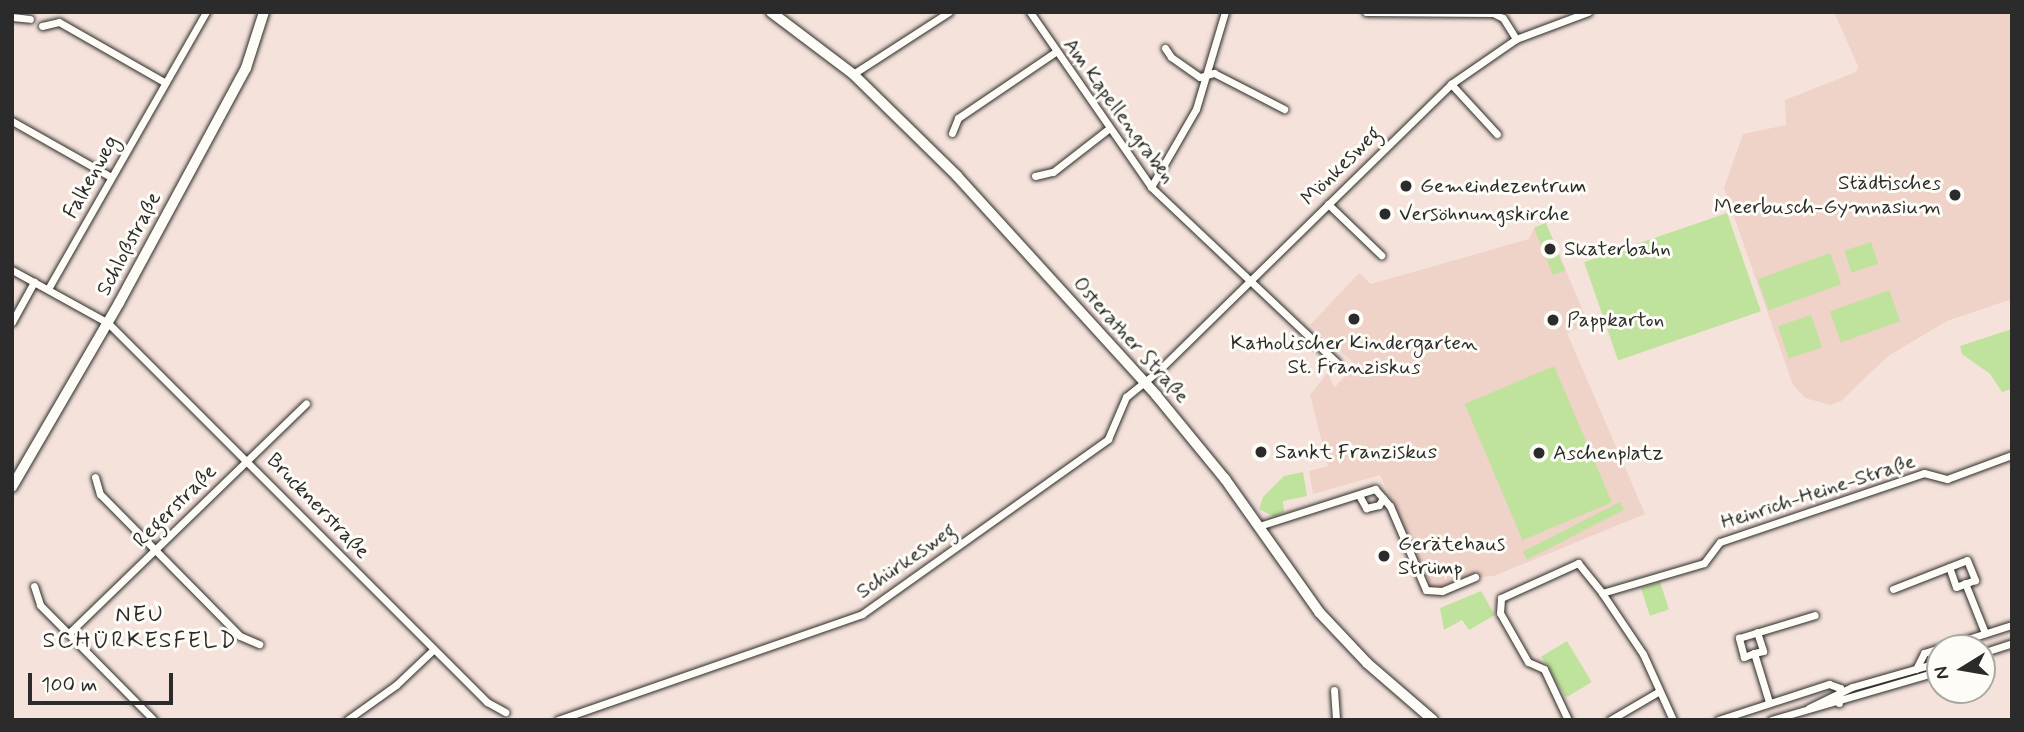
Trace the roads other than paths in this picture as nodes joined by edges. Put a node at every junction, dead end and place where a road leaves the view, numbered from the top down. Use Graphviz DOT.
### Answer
graph roads {
  1 [pos="206,12"];
  2 [pos="264,12"];
  3 [pos="771,12"];
  4 [pos="949,12"];
  5 [pos="1030,12"];
  6 [pos="1225,12"];
  7 [pos="1366,12"];
  8 [pos="1588,12"];
  9 [pos="12,17"];
  10 [pos="30,19"];
  11 [pos="42,26"];
  12 [pos="1516,39"];
  13 [pos="1165,48"];
  14 [pos="1054,52"];
  15 [pos="853,74"];
  16 [pos="1207,75"];
  17 [pos="164,82"];
  18 [pos="1451,84"];
  19 [pos="1284,110"];
  20 [pos="12,121"];
  21 [pos="1107,130"];
  22 [pos="952,133"];
  23 [pos="1497,134"];
  24 [pos="1035,176"];
  25 [pos="111,177"];
  26 [pos="1151,187"];
  27 [pos="1328,204"];
  28 [pos="1381,255"];
  29 [pos="12,270"];
  30 [pos="1250,281"];
  31 [pos="34,282"];
  32 [pos="48,289"];
  33 [pos="12,321"];
  34 [pos="108,323"];
  35 [pos="1337,363"];
  36 [pos="1144,382"];
  37 [pos="306,403"];
  38 [pos="2012,455"];
  39 [pos="248,459"];
  40 [pos="96,477"];
  41 [pos="12,488"];
  42 [pos="1360,497"];
  43 [pos="1383,498"];
  44 [pos="1259,526"];
  45 [pos="156,549"];
  46 [pos="1949,567"];
  47 [pos="1475,576"];
  48 [pos="1965,583"];
  49 [pos="34,586"];
  50 [pos="1893,589"];
  51 [pos="1602,593"];
  52 [pos="1815,615"];
  53 [pos="2012,625"];
  54 [pos="1757,632"];
  55 [pos="1985,633"];
  56 [pos="69,634"];
  57 [pos="259,644"];
  58 [pos="434,649"];
  59 [pos="1754,653"];
  60 [pos="1926,666"];
  61 [pos="1916,669"];
  62 [pos="1926,675"];
  63 [pos="1334,691"];
  64 [pos="1658,692"];
  65 [pos="1842,692"];
  66 [pos="1769,702"];
  67 [pos="1839,703"];
  68 [pos="1808,709"];
  69 [pos="505,712"];
  70 [pos="154,720"];
  71 [pos="347,720"];
  72 [pos="558,720"];
  73 [pos="1336,720"];
  74 [pos="1433,720"];
  75 [pos="1568,720"];
  76 [pos="1610,720"];
  77 [pos="1673,720"];
  78 [pos="1718,720"];
  79 [pos="1771,720"];
  1 -- 17 [label="street, Falkenweg"];
  2 -- 34 [label="main road, Schloßstraße"];
  3 -- 15 [label="main road, Osterather Straße"];
  4 -- 15 [label="street"];
  5 -- 14 [label="street, Am Kapellengraben"];
  6 -- 16 [label="street"];
  7 -- 12 [label="street"];
  8 -- 12 [label="street, Mönkesweg"];
  9 -- 10 [label="street"];
  11 -- 17 [label="street"];
  12 -- 18 [label="street, Mönkesweg"];
  13 -- 16 [label="street"];
  14 -- 21 [label="street, Am Kapellengraben"];
  14 -- 22 [label="street"];
  15 -- 36 [label="main road, Osterather Straße"];
  16 -- 19 [label="street"];
  16 -- 26 [label="street"];
  17 -- 25 [label="street, Falkenweg"];
  18 -- 23 [label="street"];
  18 -- 27 [label="street, Mönkesweg"];
  20 -- 25 [label="street"];
  21 -- 24 [label="street"];
  21 -- 26 [label="street, Am Kapellengraben"];
  25 -- 32 [label="street, Falkenweg"];
  26 -- 30 [label="street, Am Kapellengraben"];
  27 -- 28 [label="street"];
  27 -- 30 [label="street, Mönkesweg"];
  29 -- 31 [label="street, Brucknerstraße"];
  30 -- 35 [label="street, Am Kapellengraben"];
  30 -- 36 [label="street, Mönkesweg"];
  31 -- 32 [label="street, Brucknerstraße"];
  31 -- 33 [label="street"];
  32 -- 34 [label="street, Brucknerstraße"];
  34 -- 39 [label="street, Brucknerstraße"];
  34 -- 41 [label="main road, Schloßstraße"];
  36 -- 44 [label="main road, Osterather Straße"];
  36 -- 72 [label="street, Schürkesweg"];
  37 -- 39 [label="street, Regerstraße"];
  38 -- 51 [label="street, Heinrich-Heine-Straße"];
  39 -- 45 [label="street, Regerstraße"];
  39 -- 58 [label="street, Brucknerstraße"];
  40 -- 45 [label="street"];
  42 -- 43 [label="street"];
  42 -- 43 [label="street"];
  42 -- 44 [label="street"];
  43 -- 47 [label="street"];
  44 -- 74 [label="main road, Osterather Straße"];
  45 -- 56 [label="street, Regerstraße"];
  45 -- 57 [label="street"];
  46 -- 48 [label="street"];
  46 -- 48 [label="street"];
  46 -- 50 [label="street"];
  48 -- 55 [label="street"];
  49 -- 56 [label="street"];
  51 -- 64 [label="street"];
  51 -- 75 [label="street"];
  52 -- 54 [label="street"];
  53 -- 55 [label="street"];
  54 -- 59 [label="street"];
  54 -- 59 [label="street"];
  55 -- 61 [label="street"];
  56 -- 70 [label="street"];
  58 -- 69 [label="street, Brucknerstraße"];
  58 -- 71 [label="street"];
  59 -- 66 [label="street"];
  60 -- 61 [label="street"];
  61 -- 65 [label="street"];
  62 -- 67 [label="street"];
  63 -- 73 [label="street"];
  64 -- 76 [label="street"];
  64 -- 77 [label="street"];
  65 -- 66 [label="street"];
  65 -- 67 [label="street"];
  65 -- 68 [label="street"];
  66 -- 78 [label="street"];
  67 -- 68 [label="street"];
  68 -- 79 [label="street"];
}
